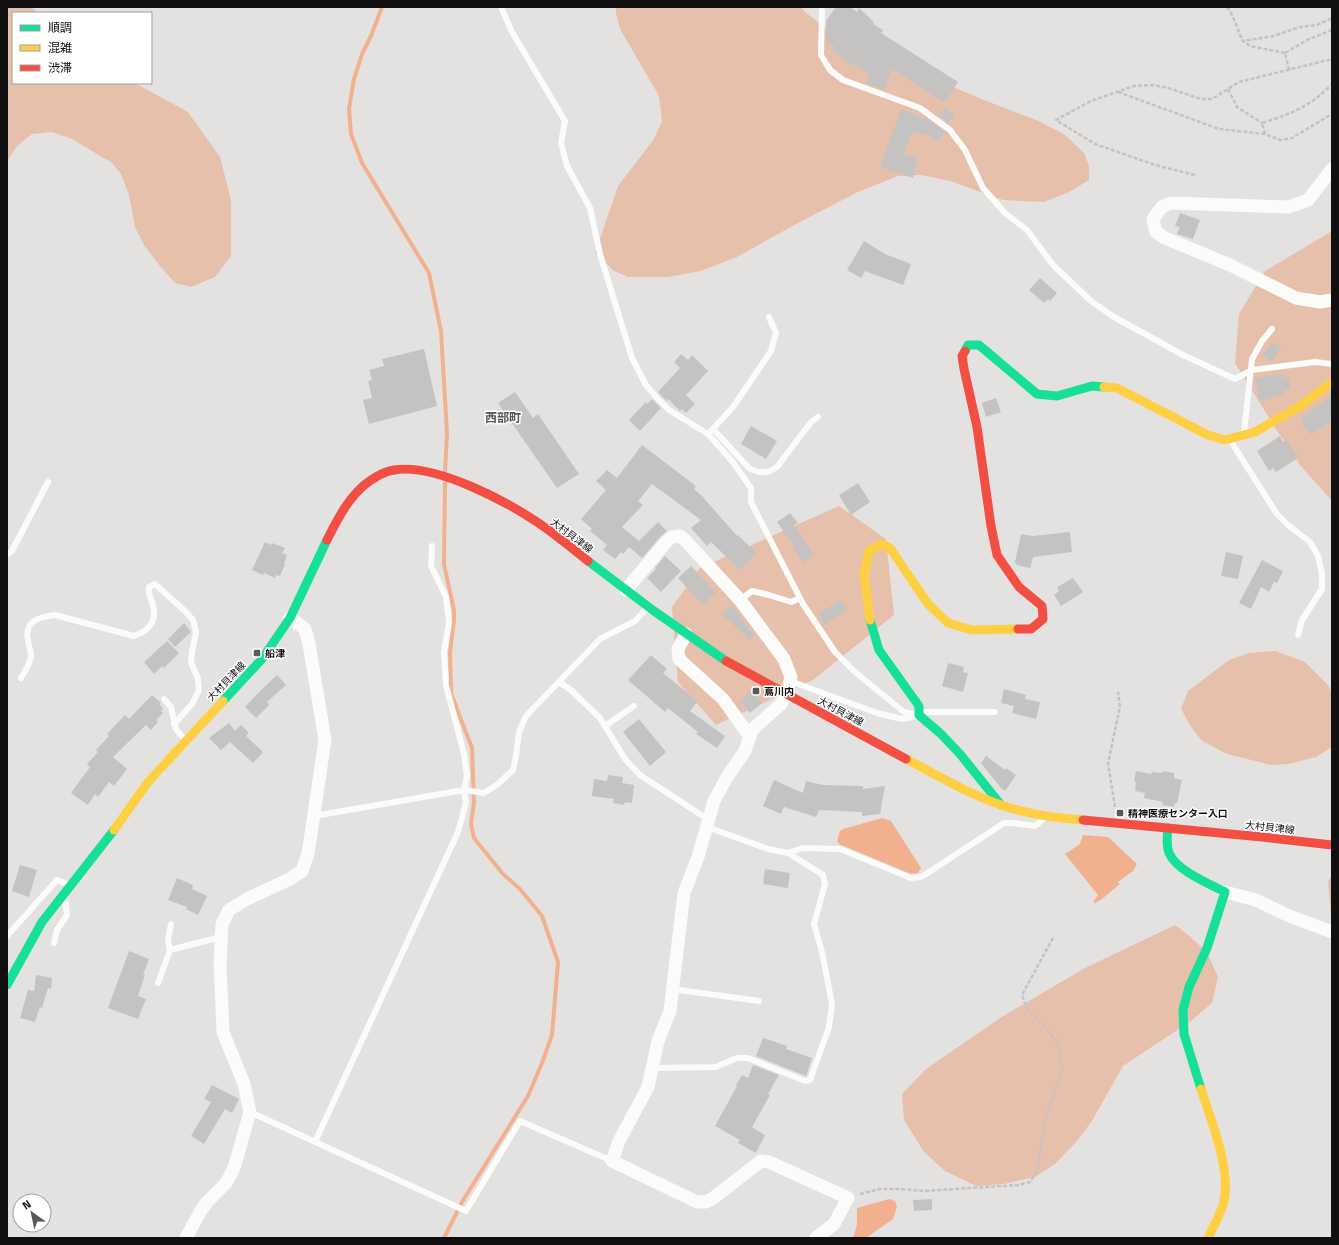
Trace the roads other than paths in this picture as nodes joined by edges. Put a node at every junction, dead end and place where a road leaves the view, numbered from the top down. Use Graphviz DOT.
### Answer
graph roads {
  1 [pos="501,7"];
  2 [pos="822,7"];
  3 [pos="1332,169"];
  4 [pos="1332,300"];
  5 [pos="769,317"];
  6 [pos="1272,329"];
  7 [pos="1332,364"];
  8 [pos="1250,371"];
  9 [pos="1332,382"];
  10 [pos="818,417"];
  11 [pos="711,431"];
  12 [pos="1244,434"];
  13 [pos="1229,438"];
  14 [pos="48,482"];
  15 [pos="432,546"];
  16 [pos="7,555"];
  17 [pos="626,590"];
  18 [pos="800,598"];
  19 [pos="740,600"];
  20 [pos="648,607"];
  21 [pos="290,618"];
  22 [pos="686,634"];
  23 [pos="1298,635"];
  24 [pos="21,678"];
  25 [pos="790,681"];
  26 [pos="559,682"];
  27 [pos="787,694"];
  28 [pos="164,699"];
  29 [pos="634,706"];
  30 [pos="995,712"];
  31 [pos="919,714"];
  32 [pos="174,724"];
  33 [pos="605,726"];
  34 [pos="750,737"];
  35 [pos="185,741"];
  36 [pos="464,790"];
  37 [pos="1001,805"];
  38 [pos="314,816"];
  39 [pos="1048,816"];
  40 [pos="708,824"];
  41 [pos="1168,828"];
  42 [pos="1332,845"];
  43 [pos="788,853"];
  44 [pos="70,885"];
  45 [pos="1225,892"];
  46 [pos="64,893"];
  47 [pos="172,924"];
  48 [pos="1332,932"];
  49 [pos="7,936"];
  50 [pos="221,937"];
  51 [pos="54,943"];
  52 [pos="170,950"];
  53 [pos="158,983"];
  54 [pos="7,985"];
  55 [pos="672,989"];
  56 [pos="758,1002"];
  57 [pos="652,1068"];
  58 [pos="250,1112"];
  59 [pos="315,1142"];
  60 [pos="612,1161"];
  61 [pos="186,1238"];
  62 [pos="816,1238"];
  63 [pos="1208,1238"];
  1 -- 11 [label="lane"];
  2 -- 8 [label="lane"];
  3 -- 4 [label="street"];
  5 -- 11 [label="lane"];
  6 -- 8 [label="lane"];
  7 -- 8 [label="lane"];
  8 -- 12 [label="lane"];
  9 -- 12 [label="main road"];
  10 -- 11 [label="lane"];
  11 -- 18 [label="lane"];
  12 -- 13 [label="main road"];
  13 -- 23 [label="lane"];
  13 -- 31 [label="main road"];
  14 -- 16 [label="lane"];
  15 -- 36 [label="lane"];
  17 -- 19 [label="street"];
  17 -- 20 [label="main road, 大村貝津線"];
  17 -- 21 [label="main road, 大村貝津線"];
  18 -- 19 [label="lane"];
  18 -- 31 [label="lane"];
  19 -- 25 [label="street"];
  20 -- 22 [label="main road, 大村貝津線"];
  20 -- 26 [label="lane"];
  21 -- 35 [label="main road, 大村貝津線"];
  21 -- 38 [label="street"];
  22 -- 27 [label="main road, 大村貝津線"];
  22 -- 34 [label="street"];
  24 -- 32 [label="lane"];
  25 -- 27 [label="street"];
  25 -- 31 [label="lane"];
  26 -- 33 [label="lane"];
  26 -- 36 [label="lane"];
  27 -- 34 [label="street"];
  27 -- 37 [label="main road, 大村貝津線"];
  28 -- 32 [label="lane"];
  29 -- 33 [label="lane"];
  30 -- 31 [label="lane"];
  31 -- 37 [label="main road"];
  32 -- 35 [label="lane"];
  33 -- 40 [label="lane"];
  34 -- 40 [label="street"];
  35 -- 44 [label="main road, 大村貝津線"];
  36 -- 38 [label="lane"];
  36 -- 59 [label="lane"];
  37 -- 39 [label="main road, 大村貝津線"];
  38 -- 50 [label="street"];
  39 -- 41 [label="main road, 大村貝津線"];
  39 -- 43 [label="lane"];
  40 -- 43 [label="lane"];
  40 -- 55 [label="street"];
  41 -- 42 [label="main road, 大村貝津線"];
  41 -- 45 [label="main road"];
  43 -- 57 [label="lane"];
  44 -- 46 [label="main road, 大村貝津線"];
  44 -- 49 [label="lane"];
  45 -- 48 [label="street"];
  45 -- 63 [label="main road"];
  46 -- 51 [label="lane"];
  46 -- 54 [label="main road, 大村貝津線"];
  47 -- 52 [label="lane"];
  50 -- 52 [label="lane"];
  50 -- 58 [label="street"];
  52 -- 53 [label="lane"];
  55 -- 56 [label="lane"];
  55 -- 57 [label="street"];
  57 -- 60 [label="street"];
  58 -- 59 [label="lane"];
  58 -- 61 [label="street"];
  59 -- 60 [label="lane"];
  60 -- 62 [label="street"];
}
